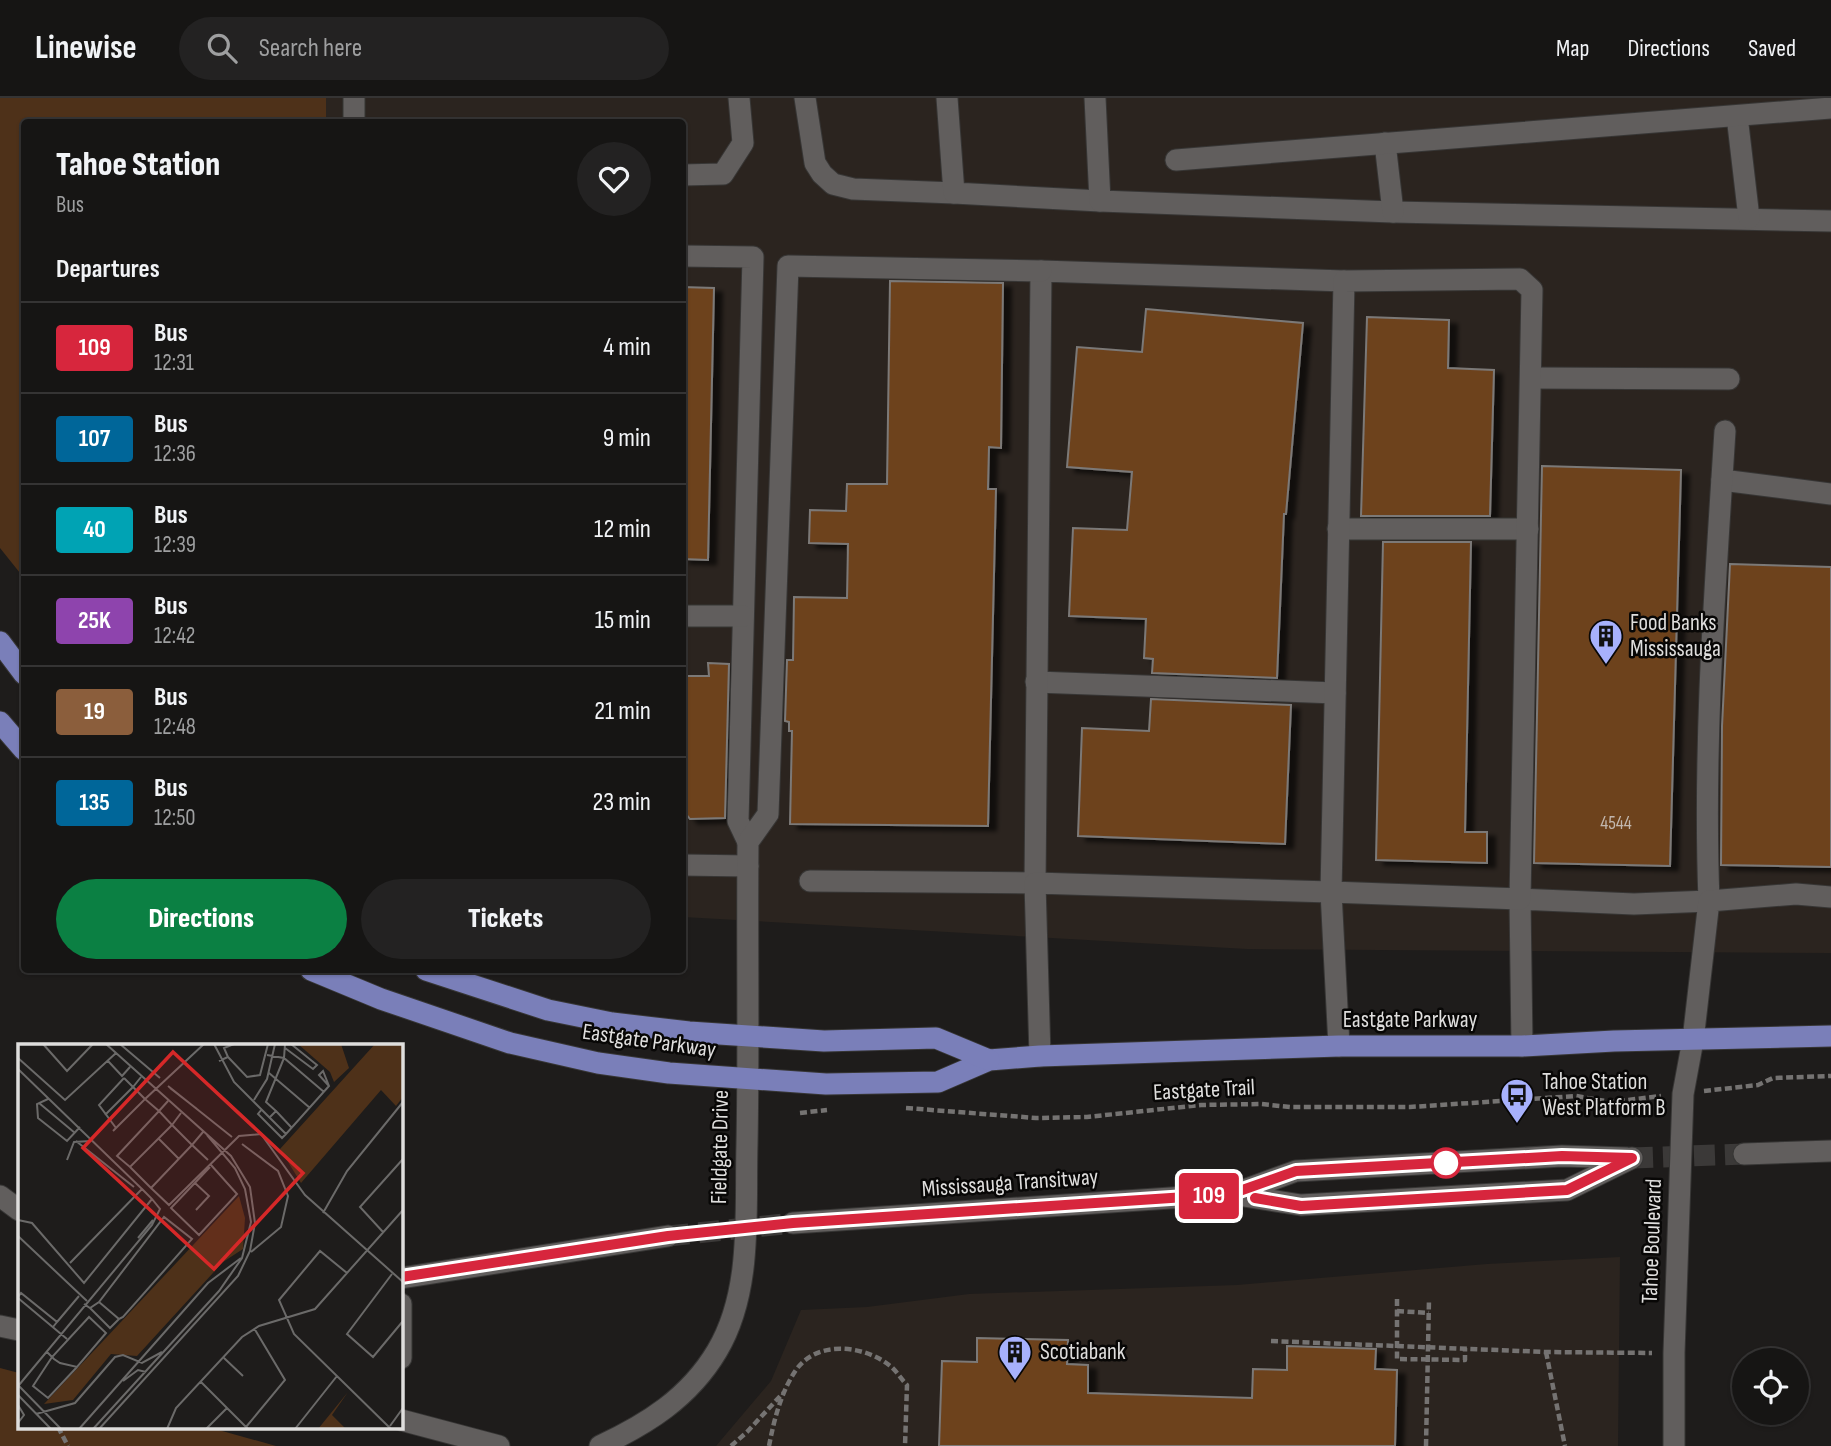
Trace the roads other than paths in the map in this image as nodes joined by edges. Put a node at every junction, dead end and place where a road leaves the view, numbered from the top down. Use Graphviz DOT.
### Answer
graph roads {
  1 [pos="354,98"];
  2 [pos="739,98"];
  3 [pos="804,98"];
  4 [pos="947,98"];
  5 [pos="1095,98"];
  6 [pos="1831,108"];
  7 [pos="1737,116"];
  8 [pos="354,119"];
  9 [pos="1385,143"];
  10 [pos="1176,160"];
  11 [pos="686,175"];
  12 [pos="954,193"];
  13 [pos="1100,201"];
  14 [pos="1831,204"];
  15 [pos="1392,212"];
  16 [pos="1749,218"];
  17 [pos="1802,220"];
  18 [pos="1831,221"];
  19 [pos="686,256"];
  20 [pos="1041,271"];
  21 [pos="1344,281"];
  22 [pos="1532,378"];
  23 [pos="1729,379"];
  24 [pos="1725,431"];
  25 [pos="1722,481"];
  26 [pos="1831,494"];
  27 [pos="1338,529"];
  28 [pos="1528,529"];
  29 [pos="686,616"];
  30 [pos="743,616"];
  31 [pos="0,642"];
  32 [pos="21,670"];
  33 [pos="1036,682"];
  34 [pos="1335,693"];
  35 [pos="0,722"];
  36 [pos="21,746"];
  37 [pos="748,842"];
  38 [pos="686,865"];
  39 [pos="748,866"];
  40 [pos="810,881"];
  41 [pos="1035,883"];
  42 [pos="1331,892"];
  43 [pos="1831,897"];
  44 [pos="1520,899"];
  45 [pos="1709,901"];
  46 [pos="318,973"];
  47 [pos="435,973"];
  48 [pos="1831,1036"];
  49 [pos="748,1037"];
  50 [pos="1693,1040"];
  51 [pos="1339,1046"];
  52 [pos="1522,1046"];
  53 [pos="1040,1056"];
  54 [pos="989,1060"];
  55 [pos="748,1080"];
  56 [pos="1831,1151"];
  57 [pos="1744,1154"];
  58 [pos="1231,1194"];
  59 [pos="0,1196"];
  60 [pos="18,1209"];
  61 [pos="793,1223"];
  62 [pos="668,1236"];
  63 [pos="402,1278"];
  64 [pos="0,1326"];
  65 [pos="18,1330"];
  66 [pos="402,1420"];
  67 [pos="499,1446"];
  68 [pos="600,1446"];
  69 [pos="1674,1446"];
  1 -- 8 [label="street"];
  2 -- 11 [label="street"];
  3 -- 12 [label="street"];
  4 -- 12 [label="street"];
  5 -- 13 [label="street"];
  6 -- 7 [label="street"];
  7 -- 9 [label="street"];
  7 -- 16 [label="street"];
  9 -- 10 [label="street"];
  9 -- 15 [label="street"];
  12 -- 13 [label="street"];
  13 -- 15 [label="street"];
  14 -- 17 [label="street"];
  15 -- 16 [label="street"];
  16 -- 17 [label="street"];
  17 -- 18 [label="street"];
  19 -- 30 [label="street, Fieldgate Drive"];
  20 -- 21 [label="street"];
  20 -- 33 [label="street"];
  20 -- 37 [label="street"];
  21 -- 22 [label="street"];
  21 -- 27 [label="street"];
  22 -- 23 [label="street"];
  22 -- 28 [label="street"];
  24 -- 25 [label="street, Tahoe Boulevard"];
  25 -- 26 [label="street"];
  25 -- 45 [label="street, Tahoe Boulevard"];
  27 -- 28 [label="street"];
  27 -- 34 [label="street"];
  28 -- 44 [label="street"];
  29 -- 30 [label="street"];
  30 -- 37 [label="street, Fieldgate Drive"];
  31 -- 32 [label="main road"];
  33 -- 34 [label="street"];
  33 -- 41 [label="street"];
  34 -- 42 [label="street"];
  35 -- 36 [label="main road"];
  37 -- 39 [label="street, Fieldgate Drive"];
  38 -- 39 [label="street"];
  39 -- 49 [label="street, Fieldgate Drive"];
  40 -- 41 [label="street"];
  41 -- 42 [label="street"];
  41 -- 53 [label="street"];
  42 -- 44 [label="street"];
  42 -- 51 [label="street"];
  43 -- 45 [label="street"];
  44 -- 45 [label="street"];
  44 -- 52 [label="street"];
  45 -- 50 [label="street, Tahoe Boulevard"];
  46 -- 55 [label="main road, Eastgate Parkway"];
  47 -- 49 [label="main road, Eastgate Parkway"];
  48 -- 50 [label="main road, Eastgate Parkway"];
  49 -- 54 [label="main road, Eastgate Parkway"];
  49 -- 55 [label="street, Fieldgate Drive"];
  50 -- 52 [label="main road, Eastgate Parkway"];
  50 -- 69 [label="street, Tahoe Boulevard"];
  51 -- 52 [label="main road, Eastgate Parkway"];
  51 -- 53 [label="main road, Eastgate Parkway"];
  53 -- 54 [label="main road, Eastgate Parkway"];
  54 -- 55 [label="main road, Eastgate Parkway"];
  55 -- 68 [label="street, Fieldgate Drive"];
  56 -- 57 [label="street"];
  58 -- 58 [label="street, Mississauga Transitway"];
  58 -- 61 [label="street, Mississauga Transitway"];
  59 -- 60 [label="street"];
  62 -- 63 [label="street"];
  64 -- 65 [label="street"];
  66 -- 67 [label="street"];
}
